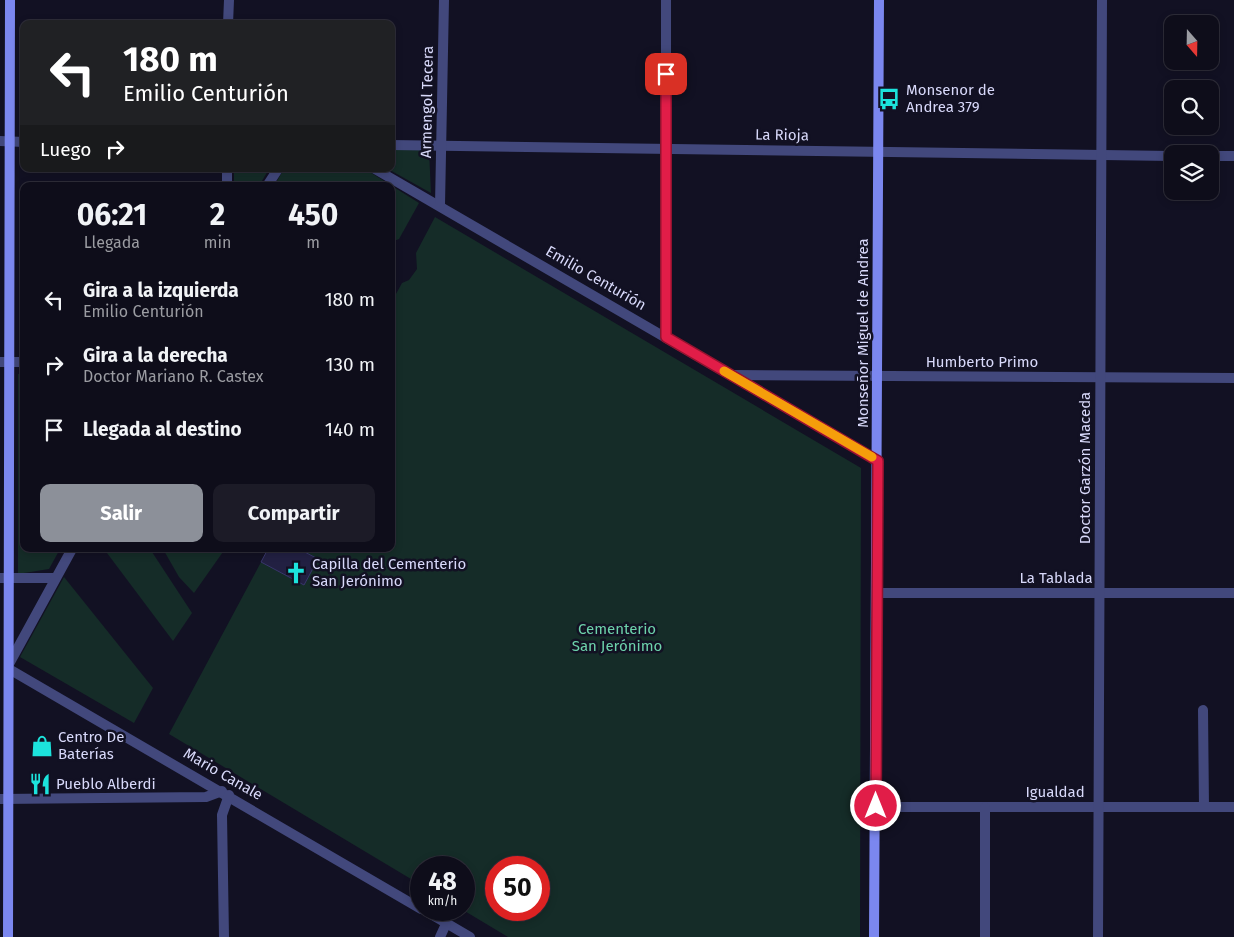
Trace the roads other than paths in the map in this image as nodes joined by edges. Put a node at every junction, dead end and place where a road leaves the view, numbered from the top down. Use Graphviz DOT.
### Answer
graph roads {
  1 [pos="10,0"];
  2 [pos="229,0"];
  3 [pos="444,0"];
  4 [pos="666,0"];
  5 [pos="880,0"];
  6 [pos="1102,0"];
  7 [pos="228,20"];
  8 [pos="5,141"];
  9 [pos="20,142"];
  10 [pos="395,145"];
  11 [pos="442,145"];
  12 [pos="665,148"];
  13 [pos="879,151"];
  14 [pos="1101,155"];
  15 [pos="1164,156"];
  16 [pos="1219,156"];
  17 [pos="1234,156"];
  18 [pos="380,172"];
  19 [pos="440,205"];
  20 [pos="666,337"];
  21 [pos="5,362"];
  22 [pos="20,362"];
  23 [pos="730,374"];
  24 [pos="878,377"];
  25 [pos="1100,377"];
  26 [pos="1234,378"];
  27 [pos="878,461"];
  28 [pos="70,552"];
  29 [pos="4,578"];
  30 [pos="55,578"];
  31 [pos="877,593"];
  32 [pos="1099,593"];
  33 [pos="1234,593"];
  34 [pos="9,666"];
  35 [pos="1203,710"];
  36 [pos="226,793"];
  37 [pos="4,799"];
  38 [pos="876,806"];
  39 [pos="985,807"];
  40 [pos="1098,807"];
  41 [pos="1204,807"];
  42 [pos="1234,807"];
  43 [pos="410,902"];
  44 [pos="441,921"];
  45 [pos="446,924"];
  46 [pos="8,937"];
  47 [pos="224,937"];
  48 [pos="440,937"];
  49 [pos="470,937"];
  50 [pos="874,937"];
  51 [pos="985,937"];
  52 [pos="1098,937"];
  1 -- 8 [label="main road"];
  2 -- 7 [label="street"];
  3 -- 11 [label="street, Armengol Tecera"];
  4 -- 12 [label="street"];
  5 -- 13 [label="main road, Monseñor Miguel de Andrea"];
  6 -- 14 [label="street, Doctor Garzón Maceda"];
  8 -- 9 [label="street"];
  8 -- 21 [label="main road"];
  10 -- 11 [label="street, La Rioja"];
  11 -- 12 [label="street, La Rioja"];
  11 -- 19 [label="street, Armengol Tecera"];
  12 -- 13 [label="street, La Rioja"];
  12 -- 20 [label="street"];
  13 -- 14 [label="street, La Rioja"];
  13 -- 24 [label="main road, Monseñor Miguel de Andrea"];
  14 -- 15 [label="street, La Rioja"];
  14 -- 25 [label="street, Doctor Garzón Maceda"];
  16 -- 17 [label="street"];
  18 -- 19 [label="street, Emilio Centurión"];
  19 -- 20 [label="street, Emilio Centurión"];
  20 -- 23 [label="street, Emilio Centurión"];
  21 -- 22 [label="street"];
  21 -- 29 [label="main road"];
  23 -- 24 [label="street, Humberto Primo"];
  23 -- 27 [label="street, Emilio Centurión"];
  24 -- 25 [label="street, Humberto Primo"];
  24 -- 27 [label="main road, Monseñor Miguel de Andrea"];
  25 -- 26 [label="street, Humberto Primo"];
  25 -- 32 [label="street, Doctor Garzón Maceda"];
  27 -- 31 [label="main road, Monseñor Miguel de Andrea"];
  28 -- 30 [label="street"];
  29 -- 30 [label="street"];
  29 -- 34 [label="main road"];
  30 -- 34 [label="street"];
  31 -- 32 [label="street, La Tablada"];
  31 -- 38 [label="main road, Monseñor Miguel de Andrea"];
  32 -- 33 [label="street, La Tablada"];
  32 -- 40 [label="street, Doctor Garzón Maceda"];
  34 -- 36 [label="street, Mario Canale"];
  34 -- 37 [label="main road"];
  35 -- 41 [label="street"];
  36 -- 37 [label="street"];
  36 -- 43 [label="street, Mario Canale"];
  36 -- 47 [label="street"];
  37 -- 46 [label="main road"];
  38 -- 39 [label="street, Igualdad"];
  38 -- 50 [label="main road, Monseñor Miguel de Andrea"];
  39 -- 40 [label="street, Igualdad"];
  39 -- 51 [label="street"];
  40 -- 41 [label="street, Igualdad"];
  40 -- 52 [label="street, Doctor Garzón Maceda"];
  41 -- 42 [label="street, Igualdad"];
  44 -- 45 [label="street, Mario Canale"];
  45 -- 48 [label="street"];
  45 -- 49 [label="street, Mario Canale"];
}
